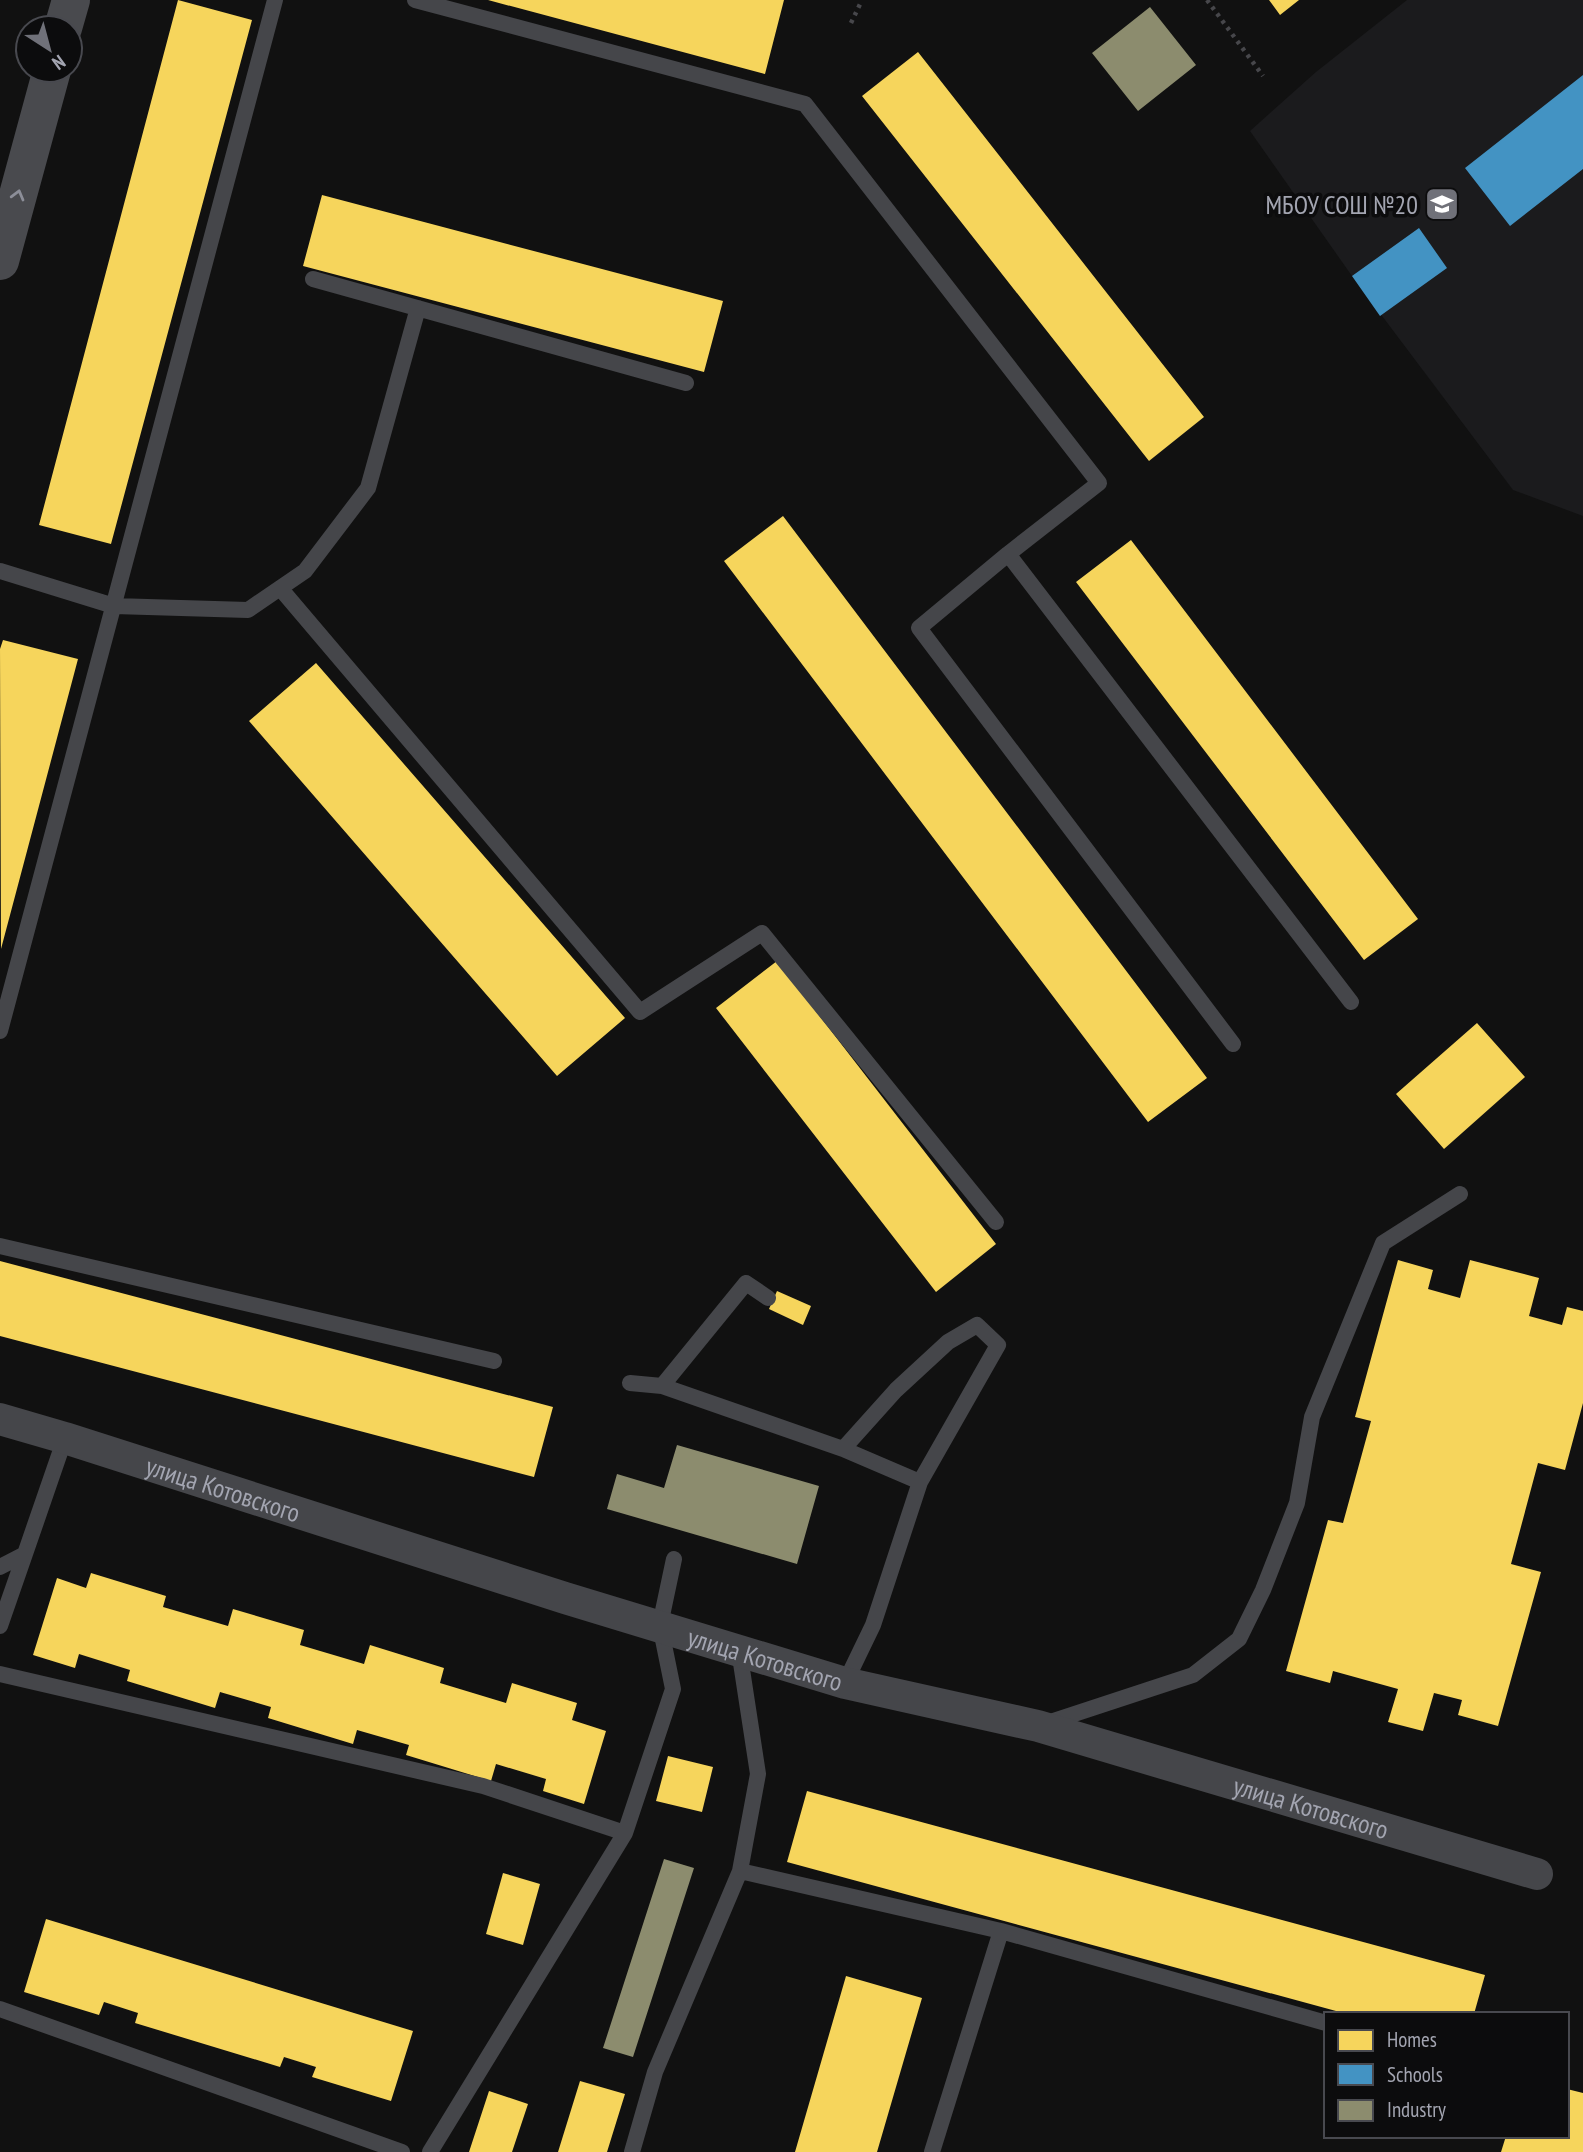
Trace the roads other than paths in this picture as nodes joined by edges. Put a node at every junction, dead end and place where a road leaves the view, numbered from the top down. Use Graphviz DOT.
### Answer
graph roads {
  1 [pos="275,0"];
  2 [pos="415,0"];
  3 [pos="48,84"];
  4 [pos="0,261"];
  5 [pos="313,279"];
  6 [pos="418,309"];
  7 [pos="686,383"];
  8 [pos="1008,554"];
  9 [pos="0,571"];
  10 [pos="280,588"];
  11 [pos="114,607"];
  12 [pos="1351,1002"];
  13 [pos="0,1031"];
  14 [pos="1233,1044"];
  15 [pos="1460,1194"];
  16 [pos="996,1222"];
  17 [pos="0,1246"];
  18 [pos="768,1298"];
  19 [pos="494,1361"];
  20 [pos="630,1382"];
  21 [pos="662,1386"];
  22 [pos="0,1419"];
  23 [pos="65,1438"];
  24 [pos="844,1448"];
  25 [pos="920,1482"];
  26 [pos="25,1554"];
  27 [pos="674,1559"];
  28 [pos="0,1567"];
  29 [pos="660,1625"];
  30 [pos="0,1626"];
  31 [pos="739,1650"];
  32 [pos="0,1674"];
  33 [pos="845,1683"];
  34 [pos="1038,1726"];
  35 [pos="625,1833"];
  36 [pos="740,1871"];
  37 [pos="1536,1874"];
  38 [pos="1001,1931"];
  39 [pos="0,2009"];
  40 [pos="1324,2022"];
  41 [pos="401,2152"];
  42 [pos="430,2152"];
  43 [pos="632,2152"];
  44 [pos="932,2152"];
  1 -- 11 [label="lane"];
  2 -- 8 [label="lane"];
  4 -- 3 [label="main road, one-way"];
  5 -- 6 [label="lane"];
  6 -- 7 [label="lane"];
  6 -- 10 [label="lane"];
  8 -- 12 [label="lane"];
  8 -- 14 [label="lane"];
  9 -- 11 [label="lane"];
  10 -- 11 [label="lane"];
  10 -- 16 [label="lane"];
  11 -- 13 [label="lane"];
  15 -- 34 [label="lane"];
  17 -- 19 [label="lane"];
  18 -- 21 [label="lane"];
  20 -- 21 [label="lane"];
  21 -- 24 [label="lane"];
  22 -- 23 [label="street, улица Котовского"];
  23 -- 26 [label="lane"];
  23 -- 29 [label="street, улица Котовского"];
  24 -- 25 [label="lane"];
  24 -- 25 [label="lane"];
  25 -- 33 [label="lane"];
  26 -- 28 [label="lane"];
  26 -- 30 [label="lane"];
  27 -- 29 [label="lane"];
  29 -- 31 [label="street, улица Котовского"];
  29 -- 35 [label="lane"];
  31 -- 33 [label="street, улица Котовского"];
  31 -- 36 [label="lane"];
  32 -- 35 [label="lane"];
  33 -- 34 [label="street, улица Котовского"];
  34 -- 37 [label="street, улица Котовского"];
  35 -- 42 [label="lane"];
  36 -- 38 [label="lane"];
  36 -- 43 [label="lane"];
  38 -- 40 [label="lane"];
  38 -- 44 [label="lane"];
  39 -- 41 [label="lane"];
}
